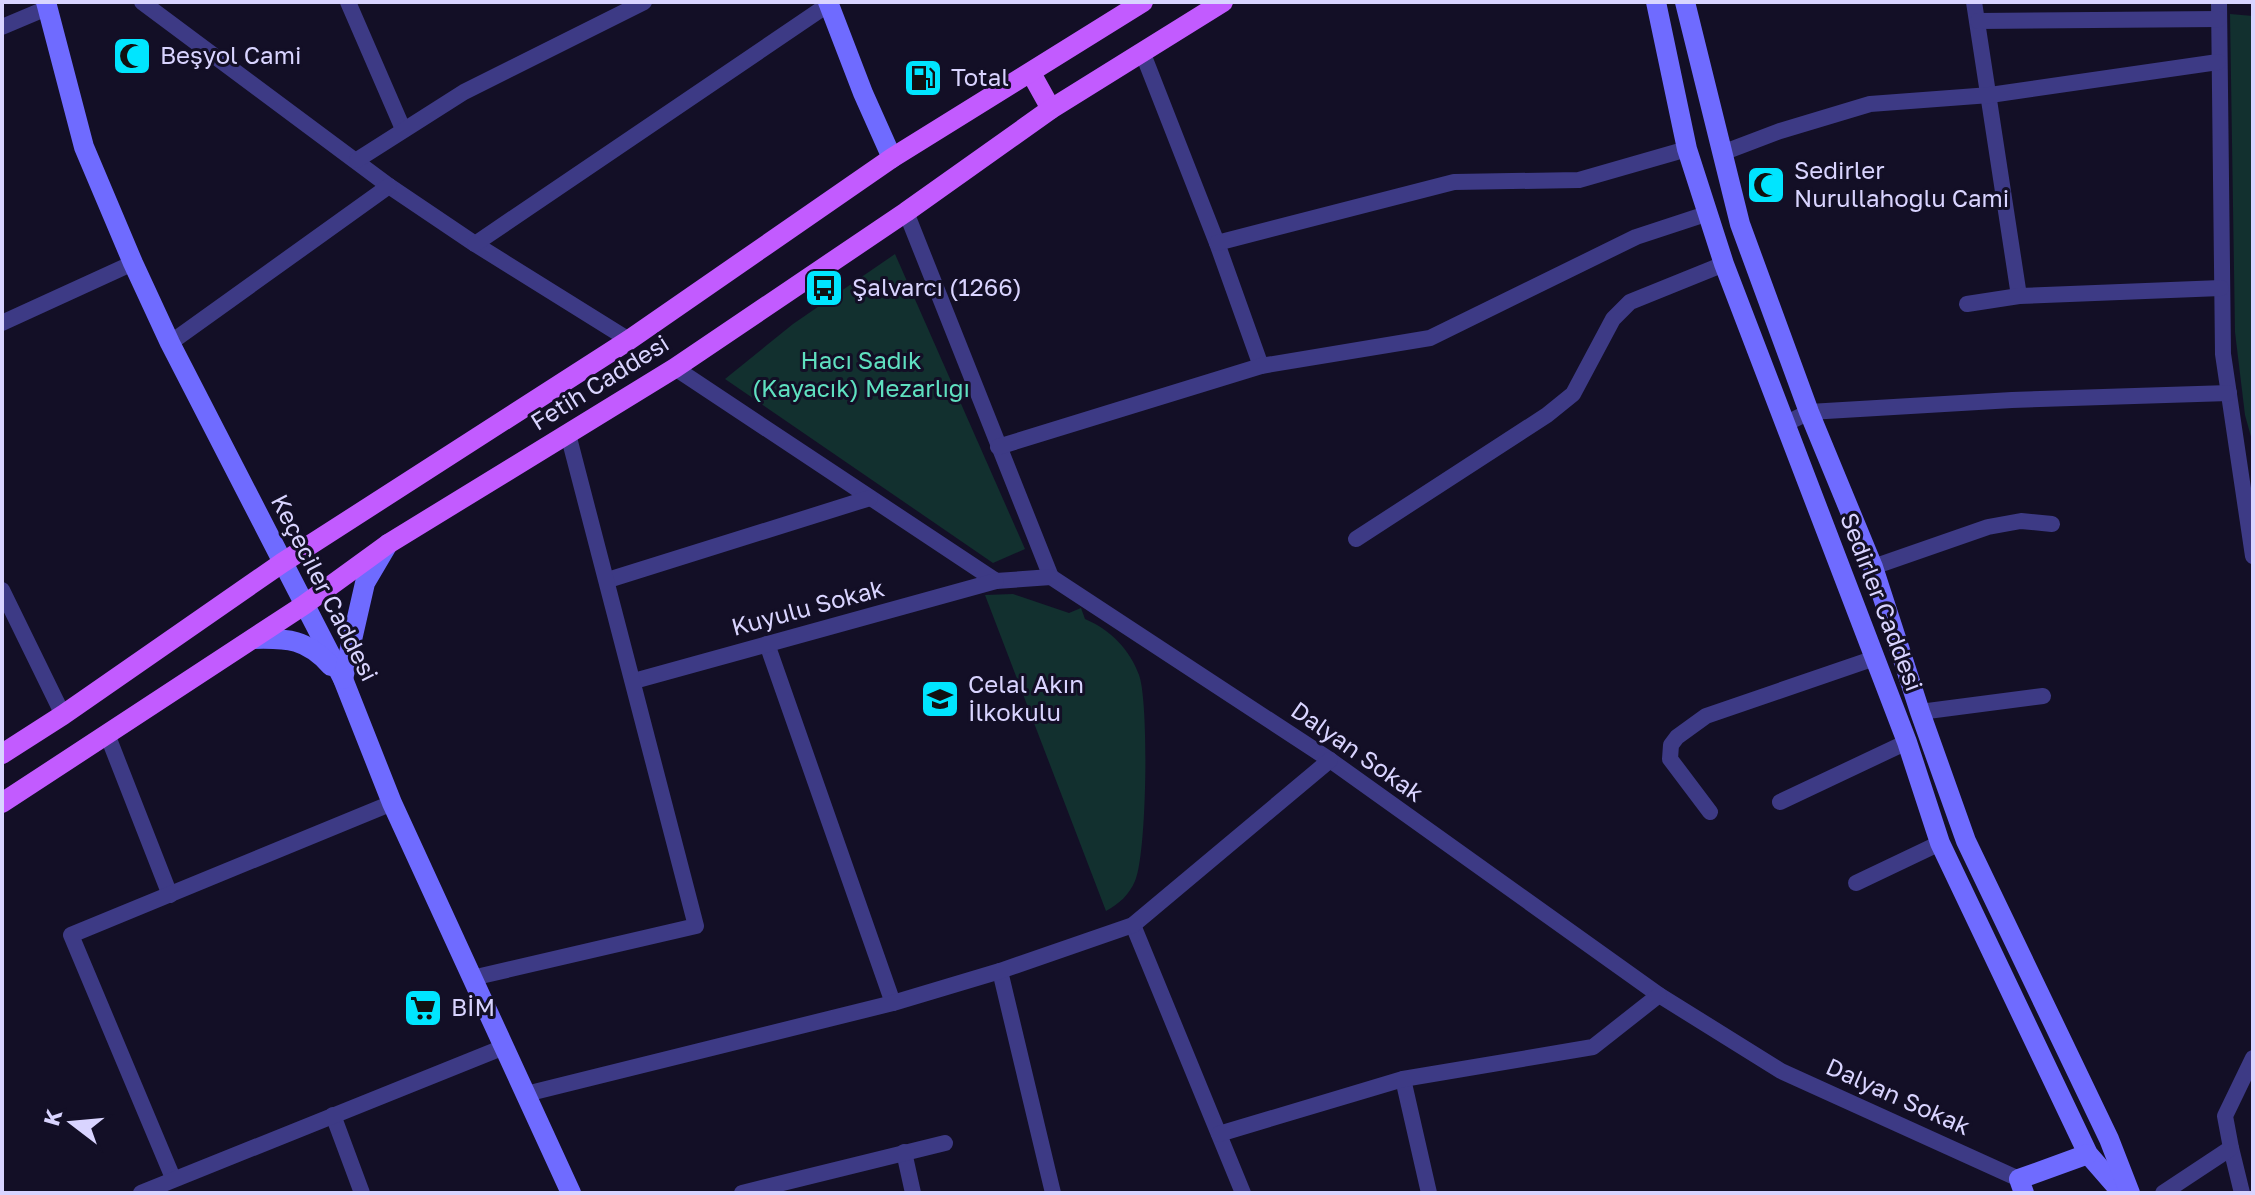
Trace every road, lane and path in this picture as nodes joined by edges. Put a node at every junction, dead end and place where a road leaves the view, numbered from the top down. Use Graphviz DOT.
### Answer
graph roads {
  1 [pos="142,2"];
  2 [pos="348,2"];
  3 [pos="644,2"];
  4 [pos="1143,2"];
  5 [pos="1223,2"];
  6 [pos="1656,2"];
  7 [pos="1685,2"];
  8 [pos="1974,2"];
  9 [pos="829,3"];
  10 [pos="47,5"];
  11 [pos="2219,10"];
  12 [pos="1978,21"];
  13 [pos="2,27"];
  14 [pos="1143,54"];
  15 [pos="2218,62"];
  16 [pos="1031,73"];
  17 [pos="1990,95"];
  18 [pos="1051,109"];
  19 [pos="403,129"];
  20 [pos="1687,149"];
  21 [pos="1722,153"];
  22 [pos="892,158"];
  23 [pos="357,160"];
  24 [pos="389,186"];
  25 [pos="906,212"];
  26 [pos="1709,213"];
  27 [pos="1217,243"];
  28 [pos="475,244"];
  29 [pos="133,263"];
  30 [pos="1724,264"];
  31 [pos="2221,288"];
  32 [pos="2019,296"];
  33 [pos="1967,304"];
  34 [pos="2,323"];
  35 [pos="629,340"];
  36 [pos="170,343"];
  37 [pos="1261,366"];
  38 [pos="675,368"];
  39 [pos="2229,393"];
  40 [pos="1809,412"];
  41 [pos="1785,424"];
  42 [pos="568,434"];
  43 [pos="998,447"];
  44 [pos="870,498"];
  45 [pos="2052,524"];
  46 [pos="1356,539"];
  47 [pos="388,544"];
  48 [pos="2253,556"];
  49 [pos="282,563"];
  50 [pos="1873,567"];
  51 [pos="1051,577"];
  52 [pos="608,580"];
  53 [pos="996,581"];
  54 [pos="2,590"];
  55 [pos="304,605"];
  56 [pos="253,639"];
  57 [pos="767,644"];
  58 [pos="1875,658"];
  59 [pos="343,679"];
  60 [pos="634,681"];
  61 [pos="2043,696"];
  62 [pos="1920,712"];
  63 [pos="63,715"];
  64 [pos="107,734"];
  65 [pos="1907,742"];
  66 [pos="2,754"];
  67 [pos="1330,760"];
  68 [pos="1780,802"];
  69 [pos="2,803"];
  70 [pos="392,803"];
  71 [pos="1710,812"];
  72 [pos="1940,843"];
  73 [pos="1856,883"];
  74 [pos="170,895"];
  75 [pos="1133,925"];
  76 [pos="1000,971"];
  77 [pos="472,978"];
  78 [pos="1659,995"];
  79 [pos="893,1003"];
  80 [pos="504,1047"];
  81 [pos="2253,1058"];
  82 [pos="1403,1079"];
  83 [pos="526,1094"];
  84 [pos="333,1115"];
  85 [pos="1219,1134"];
  86 [pos="945,1143"];
  87 [pos="2231,1148"];
  88 [pos="904,1152"];
  89 [pos="2088,1154"];
  90 [pos="173,1178"];
  91 [pos="2021,1186"];
  92 [pos="141,1193"];
  93 [pos="362,1193"];
  94 [pos="571,1193"];
  95 [pos="742,1193"];
  96 [pos="913,1193"];
  97 [pos="1053,1193"];
  98 [pos="1243,1193"];
  99 [pos="1429,1193"];
  100 [pos="2122,1193"];
  101 [pos="2130,1193"];
  102 [pos="2163,1193"];
  103 [pos="2242,1193"];
  1 -- 23 [label="street"];
  2 -- 19 [label="street"];
  3 -- 19 [label="street"];
  4 -- 16 [label="main road, Fetih Caddesi"];
  5 -- 14 [label="main road, Fetih Caddesi"];
  6 -- 20 [label="main road, Sedirler Caddesi"];
  7 -- 21 [label="main road, Sedirler Caddesi"];
  8 -- 12 [label="street"];
  9 -- 22 [label="main road"];
  9 -- 28 [label="street"];
  10 -- 13 [label="street"];
  10 -- 29 [label="main road, Keçeciler Caddesi"];
  11 -- 12 [label="street"];
  11 -- 15 [label="street"];
  12 -- 17 [label="street"];
  14 -- 18 [label="main road, Fetih Caddesi"];
  14 -- 27 [label="street"];
  15 -- 17 [label="street"];
  15 -- 31 [label="street"];
  16 -- 18 [label="main road"];
  16 -- 22 [label="main road, Fetih Caddesi"];
  17 -- 21 [label="street"];
  17 -- 32 [label="street"];
  18 -- 25 [label="main road, Fetih Caddesi"];
  19 -- 23 [label="street"];
  20 -- 26 [label="main road, Sedirler Caddesi"];
  20 -- 27 [label="street"];
  21 -- 40 [label="main road, Sedirler Caddesi"];
  22 -- 35 [label="main road, Fetih Caddesi"];
  23 -- 24 [label="street"];
  24 -- 28 [label="street"];
  24 -- 36 [label="street"];
  25 -- 38 [label="main road, Fetih Caddesi"];
  25 -- 43 [label="street"];
  26 -- 30 [label="main road, Sedirler Caddesi"];
  26 -- 37 [label="street"];
  27 -- 37 [label="street"];
  28 -- 35 [label="street"];
  29 -- 34 [label="street"];
  29 -- 36 [label="main road, Keçeciler Caddesi"];
  30 -- 41 [label="main road, Sedirler Caddesi"];
  30 -- 46 [label="street"];
  31 -- 32 [label="street"];
  31 -- 39 [label="street"];
  32 -- 33 [label="street"];
  35 -- 49 [label="main road, Fetih Caddesi"];
  36 -- 49 [label="main road, Keçeciler Caddesi"];
  37 -- 43 [label="street"];
  38 -- 42 [label="main road, Fetih Caddesi"];
  38 -- 44 [label="street"];
  39 -- 40 [label="street"];
  39 -- 48 [label="street"];
  40 -- 41 [label="street"];
  40 -- 50 [label="main road, Sedirler Caddesi"];
  41 -- 58 [label="main road, Sedirler Caddesi"];
  42 -- 47 [label="main road, Fetih Caddesi"];
  42 -- 52 [label="street"];
  43 -- 51 [label="street"];
  44 -- 52 [label="street"];
  44 -- 53 [label="street"];
  45 -- 50 [label="street"];
  47 -- 55 [label="main road, Fetih Caddesi"];
  47 -- 59 [label="main road"];
  49 -- 55 [label="main road, Keçeciler Caddesi"];
  49 -- 63 [label="main road, Fetih Caddesi"];
  50 -- 62 [label="main road, Sedirler Caddesi"];
  51 -- 53 [label="street"];
  51 -- 67 [label="street, Dalyan Sokak"];
  52 -- 60 [label="street"];
  53 -- 57 [label="street, Kuyulu Sokak"];
  54 -- 63 [label="street"];
  55 -- 56 [label="main road, Fetih Caddesi"];
  55 -- 59 [label="main road, Keçeciler Caddesi"];
  56 -- 59 [label="main road"];
  56 -- 64 [label="main road, Fetih Caddesi"];
  57 -- 60 [label="street, Kuyulu Sokak"];
  57 -- 79 [label="street"];
  58 -- 65 [label="main road, Sedirler Caddesi"];
  58 -- 71 [label="street"];
  59 -- 70 [label="main road, Keçeciler Caddesi"];
  60 -- 77 [label="street"];
  61 -- 62 [label="street"];
  62 -- 101 [label="main road, Sedirler Caddesi"];
  63 -- 66 [label="main road, Fetih Caddesi"];
  64 -- 69 [label="main road, Fetih Caddesi"];
  64 -- 74 [label="street"];
  65 -- 68 [label="street"];
  65 -- 72 [label="main road, Sedirler Caddesi"];
  67 -- 75 [label="street"];
  67 -- 78 [label="street, Dalyan Sokak"];
  70 -- 74 [label="street"];
  70 -- 77 [label="main road, Keçeciler Caddesi"];
  72 -- 73 [label="street"];
  72 -- 89 [label="main road, Sedirler Caddesi"];
  74 -- 90 [label="street"];
  75 -- 76 [label="street"];
  75 -- 85 [label="street"];
  76 -- 79 [label="street"];
  76 -- 97 [label="street"];
  77 -- 80 [label="main road, Keçeciler Caddesi"];
  78 -- 82 [label="street"];
  78 -- 91 [label="street, Dalyan Sokak"];
  79 -- 83 [label="street"];
  80 -- 83 [label="main road, Keçeciler Caddesi"];
  80 -- 84 [label="street"];
  81 -- 87 [label="street"];
  82 -- 85 [label="street"];
  82 -- 99 [label="street"];
  83 -- 94 [label="main road, Keçeciler Caddesi"];
  84 -- 90 [label="street"];
  84 -- 93 [label="street"];
  85 -- 98 [label="street"];
  86 -- 88 [label="street"];
  87 -- 102 [label="street"];
  87 -- 103 [label="street"];
  88 -- 95 [label="street"];
  88 -- 96 [label="street"];
  89 -- 91 [label="main road"];
  89 -- 100 [label="main road, Sedirler Caddesi"];
  90 -- 92 [label="street"];
}
